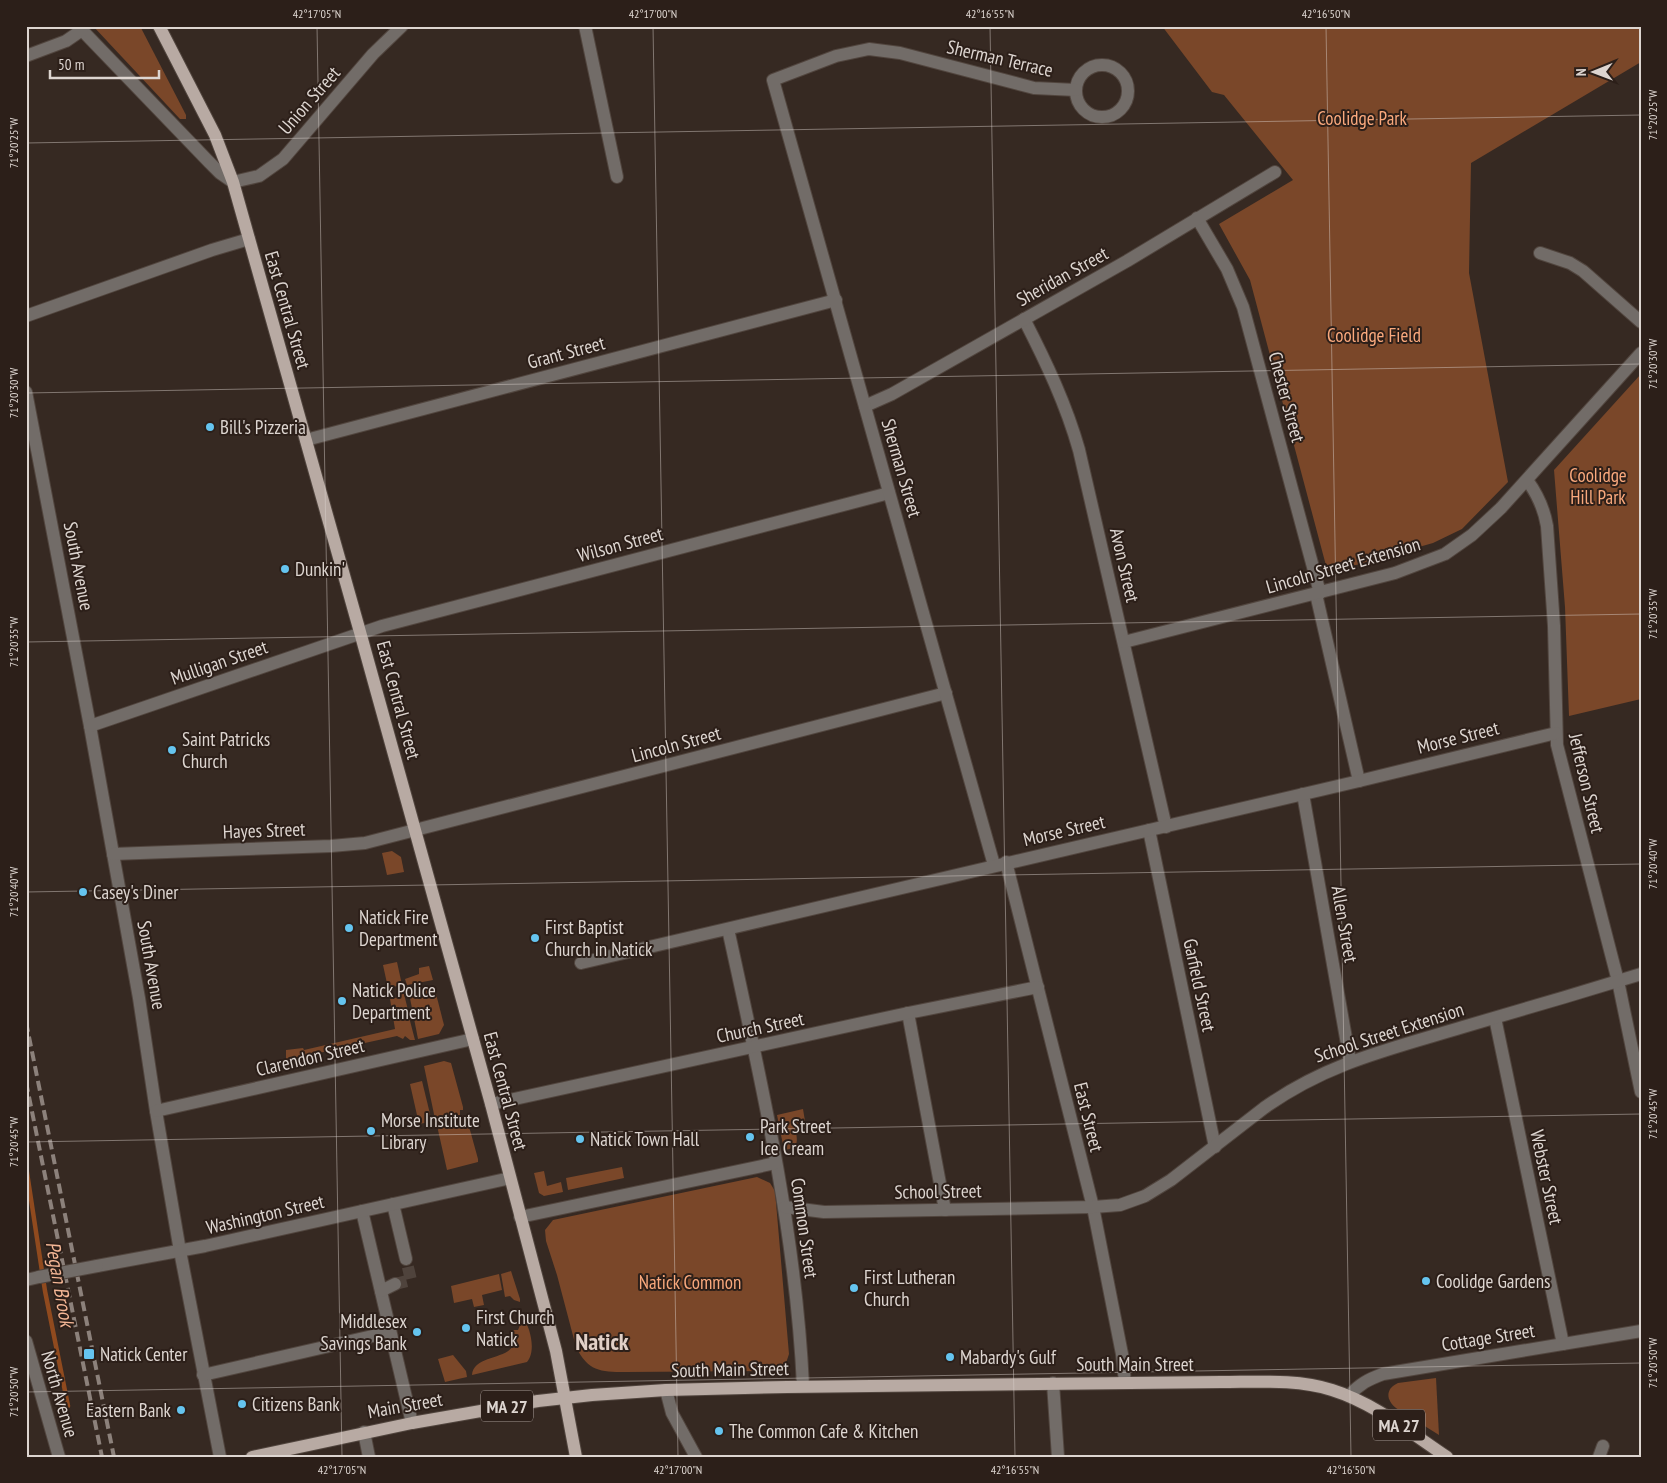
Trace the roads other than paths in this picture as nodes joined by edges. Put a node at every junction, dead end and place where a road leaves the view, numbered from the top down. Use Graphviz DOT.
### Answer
graph roads {
  1 [pos="159,26"];
  2 [pos="402,26"];
  3 [pos="585,26"];
  4 [pos="80,28"];
  5 [pos="26,56"];
  6 [pos="773,80"];
  7 [pos="1076,90"];
  8 [pos="1275,172"];
  9 [pos="617,177"];
  10 [pos="233,182"];
  11 [pos="1197,218"];
  12 [pos="249,239"];
  13 [pos="1540,253"];
  14 [pos="836,300"];
  15 [pos="26,316"];
  16 [pos="1024,319"];
  17 [pos="1641,322"];
  18 [pos="1641,353"];
  19 [pos="26,392"];
  20 [pos="865,406"];
  21 [pos="306,440"];
  22 [pos="1527,480"];
  23 [pos="890,493"];
  24 [pos="1318,594"];
  25 [pos="360,632"];
  26 [pos="1124,642"];
  27 [pos="946,693"];
  28 [pos="90,726"];
  29 [pos="1556,733"];
  30 [pos="1359,781"];
  31 [pos="1302,794"];
  32 [pos="1166,827"];
  33 [pos="1149,830"];
  34 [pos="415,831"];
  35 [pos="113,854"];
  36 [pos="1000,864"];
  37 [pos="728,929"];
  38 [pos="581,963"];
  39 [pos="1641,974"];
  40 [pos="1618,981"];
  41 [pos="1038,987"];
  42 [pos="908,1013"];
  43 [pos="1495,1018"];
  44 [pos="473,1039"];
  45 [pos="753,1048"];
  46 [pos="1350,1061"];
  47 [pos="1641,1092"];
  48 [pos="491,1104"];
  49 [pos="156,1111"];
  50 [pos="1215,1147"];
  51 [pos="776,1163"];
  52 [pos="510,1178"];
  53 [pos="393,1204"];
  54 [pos="785,1207"];
  55 [pos="1092,1208"];
  56 [pos="945,1210"];
  57 [pos="362,1211"];
  58 [pos="520,1217"];
  59 [pos="180,1251"];
  60 [pos="406,1259"];
  61 [pos="33,1279"];
  62 [pos="395,1284"];
  63 [pos="381,1291"];
  64 [pos="1641,1331"];
  65 [pos="390,1332"];
  66 [pos="26,1341"];
  67 [pos="1563,1344"];
  68 [pos="203,1375"];
  69 [pos="1125,1382"];
  70 [pos="1053,1384"];
  71 [pos="803,1386"];
  72 [pos="666,1390"];
  73 [pos="1349,1396"];
  74 [pos="565,1397"];
  75 [pos="412,1422"];
  76 [pos="364,1432"];
  77 [pos="259,1456"];
  78 [pos="58,1457"];
  79 [pos="220,1457"];
  80 [pos="369,1457"];
  81 [pos="576,1457"];
  82 [pos="696,1457"];
  83 [pos="1058,1457"];
  84 [pos="1447,1457"];
  1 -- 10 [label="main road, East Central Street"];
  2 -- 10 [label="street, Union Street"];
  3 -- 9 [label="street"];
  4 -- 5 [label="street"];
  4 -- 10 [label="street"];
  6 -- 7 [label="street, Sherman Terrace"];
  6 -- 14 [label="street, Sherman Street"];
  7 -- 7 [label="street, Sherman Terrace"];
  8 -- 11 [label="street, Sheridan Street"];
  10 -- 12 [label="main road, East Central Street"];
  11 -- 16 [label="street, Sheridan Street"];
  11 -- 24 [label="street, Chester Street"];
  12 -- 15 [label="street"];
  12 -- 21 [label="main road, East Central Street"];
  13 -- 17 [label="street"];
  14 -- 20 [label="street, Sherman Street"];
  14 -- 21 [label="street, Grant Street"];
  16 -- 20 [label="street, Sheridan Street"];
  16 -- 26 [label="street, Avon Street"];
  18 -- 22 [label="street, Lincoln Street Extension"];
  19 -- 28 [label="street, South Avenue"];
  20 -- 23 [label="street, Sherman Street"];
  21 -- 25 [label="main road, East Central Street"];
  22 -- 24 [label="street, Lincoln Street Extension"];
  22 -- 29 [label="street, Jefferson Street"];
  23 -- 25 [label="street, Wilson Street"];
  23 -- 27 [label="street, Sherman Street"];
  24 -- 26 [label="street, Lincoln Street Extension"];
  24 -- 30 [label="street, Chester Street"];
  25 -- 28 [label="street, Mulligan Street"];
  25 -- 34 [label="main road, East Central Street"];
  26 -- 32 [label="street, Avon Street"];
  27 -- 34 [label="street, Lincoln Street"];
  27 -- 36 [label="street, Sherman Street"];
  28 -- 35 [label="street, South Avenue"];
  29 -- 30 [label="street, Morse Street"];
  29 -- 40 [label="street, Jefferson Street"];
  30 -- 31 [label="street, Morse Street"];
  31 -- 32 [label="street, Morse Street"];
  31 -- 46 [label="street, Allen Street"];
  32 -- 33 [label="street, Morse Street"];
  33 -- 36 [label="street, Morse Street"];
  33 -- 50 [label="street, Garfield Street"];
  34 -- 35 [label="street, Hayes Street"];
  34 -- 44 [label="main road, East Central Street"];
  35 -- 49 [label="street, South Avenue"];
  36 -- 37 [label="street, Morse Street"];
  36 -- 41 [label="street, East Street"];
  37 -- 38 [label="street, Morse Street"];
  37 -- 45 [label="street, Common Street"];
  39 -- 40 [label="street, School Street Extension"];
  40 -- 43 [label="street, School Street Extension"];
  40 -- 47 [label="street, Jefferson Street"];
  41 -- 42 [label="street, Church Street"];
  41 -- 55 [label="street, East Street"];
  42 -- 45 [label="street, Church Street"];
  42 -- 56 [label="street"];
  43 -- 46 [label="street, School Street Extension"];
  43 -- 67 [label="street, Webster Street"];
  44 -- 48 [label="main road, East Central Street"];
  44 -- 49 [label="street, Clarendon Street"];
  45 -- 48 [label="street, Church Street"];
  45 -- 51 [label="street, Common Street"];
  46 -- 50 [label="street, School Street Extension"];
  48 -- 52 [label="main road, East Central Street"];
  49 -- 59 [label="street, South Avenue"];
  50 -- 55 [label="street, School Street Extension"];
  51 -- 54 [label="street, Common Street"];
  51 -- 58 [label="street"];
  52 -- 53 [label="street, Washington Street"];
  52 -- 58 [label="main road, East Central Street"];
  53 -- 57 [label="street, Washington Street"];
  53 -- 60 [label="street"];
  54 -- 56 [label="street, School Street"];
  54 -- 71 [label="street, Common Street"];
  55 -- 56 [label="street, School Street"];
  55 -- 69 [label="street, East Street"];
  57 -- 59 [label="street, Washington Street"];
  57 -- 63 [label="street"];
  58 -- 74 [label="main road, East Central Street"];
  59 -- 61 [label="street, Washington Street, bridge"];
  59 -- 68 [label="street, South Avenue"];
  62 -- 63 [label="street"];
  63 -- 65 [label="street"];
  64 -- 67 [label="street, Cottage Street"];
  65 -- 68 [label="street"];
  65 -- 75 [label="street"];
  66 -- 78 [label="street, North Avenue"];
  67 -- 73 [label="street, Cottage Street"];
  68 -- 79 [label="street, South Avenue"];
  69 -- 70 [label="main road, South Main Street / MA 27"];
  69 -- 73 [label="main road, South Main Street / MA 27"];
  70 -- 71 [label="main road, South Main Street / MA 27"];
  70 -- 83 [label="street"];
  71 -- 72 [label="main road, South Main Street / MA 27"];
  72 -- 74 [label="main road, South Main Street / MA 27"];
  72 -- 82 [label="street"];
  73 -- 84 [label="main road, South Main Street / MA 27"];
  74 -- 75 [label="main road, Main Street / MA 27"];
  74 -- 81 [label="main road, East Central Street"];
  75 -- 76 [label="main road, Main Street / MA 27"];
  76 -- 77 [label="main road, Main Street / MA 27"];
  76 -- 80 [label="street"];
}
